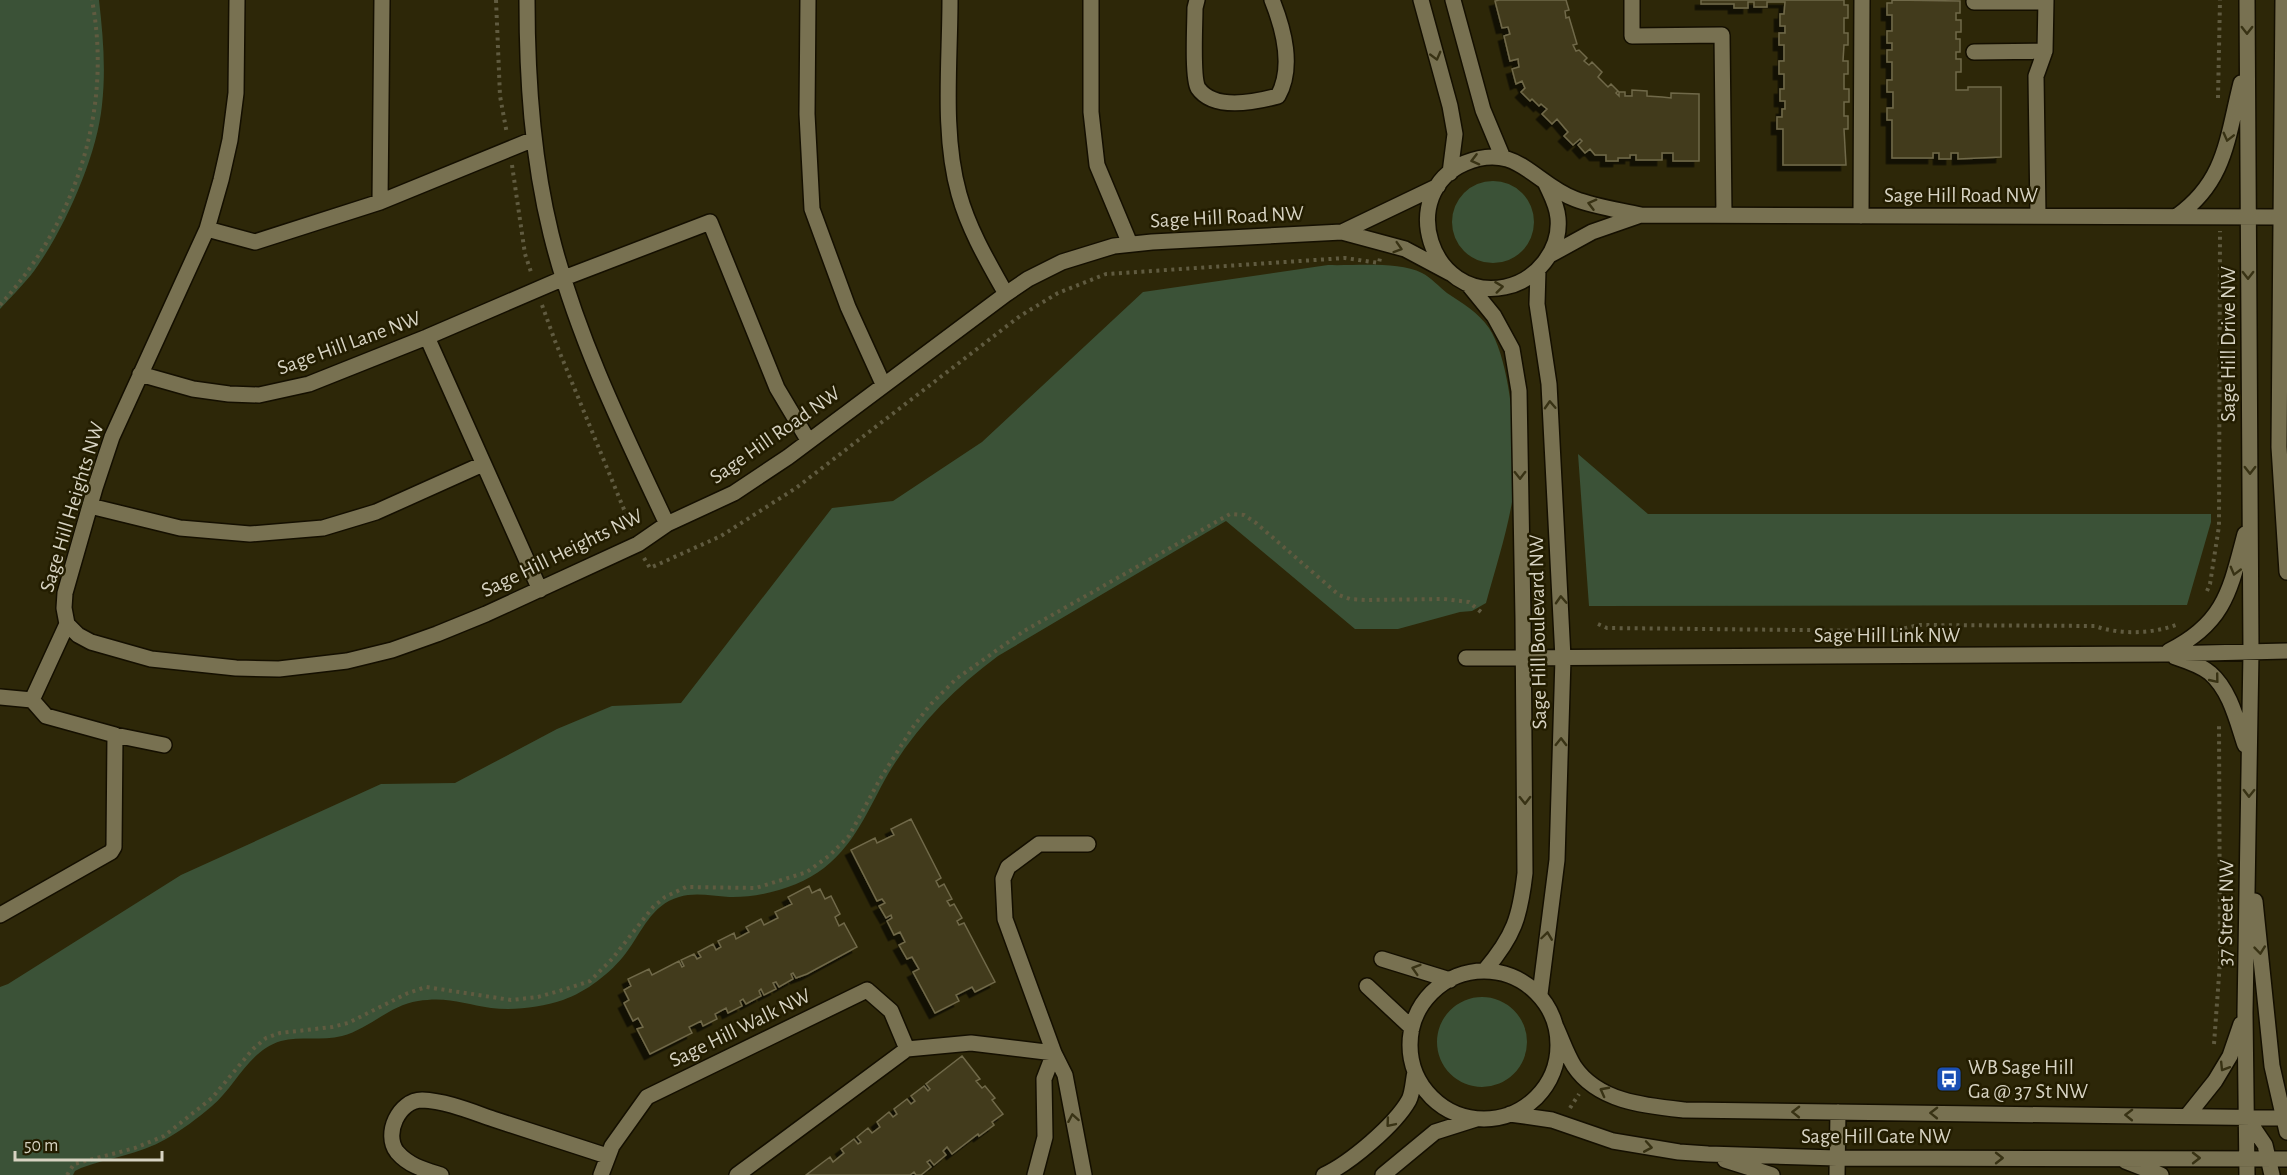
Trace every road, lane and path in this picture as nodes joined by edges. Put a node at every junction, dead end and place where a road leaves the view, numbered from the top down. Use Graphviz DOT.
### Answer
graph roads {
  1 [pos="92,0"];
  2 [pos="237,0"];
  3 [pos="381,0"];
  4 [pos="496,0"];
  5 [pos="526,0"];
  6 [pos="808,0"];
  7 [pos="950,0"];
  8 [pos="1090,0"];
  9 [pos="1197,0"];
  10 [pos="1272,0"];
  11 [pos="1421,0"];
  12 [pos="1453,0"];
  13 [pos="1632,0"];
  14 [pos="1862,0"];
  15 [pos="2220,0"];
  16 [pos="2247,0"];
  17 [pos="2283,0"];
  18 [pos="2046,1"];
  19 [pos="1974,2"];
  20 [pos="1974,51"];
  21 [pos="2045,51"];
  22 [pos="2247,60"];
  23 [pos="2284,93"];
  24 [pos="2217,109"];
  25 [pos="534,139"];
  26 [pos="509,149"];
  27 [pos="1503,158"];
  28 [pos="1450,173"];
  29 [pos="1546,184"];
  30 [pos="1438,186"];
  31 [pos="380,202"];
  32 [pos="1641,215"];
  33 [pos="1724,215"];
  34 [pos="1861,216"];
  35 [pos="2038,216"];
  36 [pos="2177,216"];
  37 [pos="2220,217"];
  38 [pos="2248,217"];
  39 [pos="2281,217"];
  40 [pos="207,230"];
  41 [pos="1342,232"];
  42 [pos="1383,243"];
  43 [pos="1130,244"];
  44 [pos="1550,255"];
  45 [pos="1538,270"];
  46 [pos="1450,273"];
  47 [pos="564,278"];
  48 [pos="1468,284"];
  49 [pos="536,290"];
  50 [pos="1006,294"];
  51 [pos="0,305"];
  52 [pos="427,337"];
  53 [pos="140,374"];
  54 [pos="883,384"];
  55 [pos="2283,395"];
  56 [pos="808,440"];
  57 [pos="483,464"];
  58 [pos="90,506"];
  59 [pos="2250,514"];
  60 [pos="667,524"];
  61 [pos="638,544"];
  62 [pos="2287,556"];
  63 [pos="2287,572"];
  64 [pos="540,590"];
  65 [pos="1481,612"];
  66 [pos="2215,615"];
  67 [pos="2183,622"];
  68 [pos="67,624"];
  69 [pos="1598,624"];
  70 [pos="2287,651"];
  71 [pos="2251,652"];
  72 [pos="2164,654"];
  73 [pos="1466,658"];
  74 [pos="1523,658"];
  75 [pos="1563,658"];
  76 [pos="0,697"];
  77 [pos="32,700"];
  78 [pos="2218,715"];
  79 [pos="115,735"];
  80 [pos="164,745"];
  81 [pos="2249,758"];
  82 [pos="2248,829"];
  83 [pos="1088,844"];
  84 [pos="0,915"];
  85 [pos="1382,959"];
  86 [pos="1485,970"];
  87 [pos="1450,980"];
  88 [pos="1367,986"];
  89 [pos="1540,994"];
  90 [pos="2245,1013"];
  91 [pos="1556,1027"];
  92 [pos="1412,1028"];
  93 [pos="906,1049"];
  94 [pos="1054,1053"];
  95 [pos="2212,1053"];
  96 [pos="1415,1072"];
  97 [pos="1580,1094"];
  98 [pos="1839,1112"];
  99 [pos="1510,1114"];
  100 [pos="1566,1115"];
  101 [pos="2187,1116"];
  102 [pos="2246,1117"];
  103 [pos="1476,1119"];
  104 [pos="2286,1123"];
  105 [pos="1708,1154"];
  106 [pos="607,1156"];
  107 [pos="1837,1158"];
  108 [pos="2116,1158"];
  109 [pos="2247,1159"];
  110 [pos="2270,1159"];
  111 [pos="2287,1159"];
  112 [pos="67,1175"];
  113 [pos="441,1175"];
  114 [pos="601,1175"];
  115 [pos="737,1175"];
  116 [pos="1035,1175"];
  117 [pos="1084,1175"];
  118 [pos="1324,1175"];
  119 [pos="1383,1175"];
  120 [pos="1772,1175"];
  121 [pos="1837,1175"];
  122 [pos="2161,1175"];
  123 [pos="2247,1175"];
  124 [pos="2272,1175"];
  1 -- 51 [label="path"];
  2 -- 40 [label="street, Sage Hill Heights NW"];
  3 -- 31 [label="street"];
  4 -- 26 [label="path"];
  5 -- 25 [label="street"];
  6 -- 54 [label="street"];
  7 -- 50 [label="street"];
  8 -- 43 [label="street"];
  9 -- 10 [label="street"];
  11 -- 28 [label="street, one-way"];
  12 -- 27 [label="street"];
  13 -- 33 [label="street"];
  14 -- 34 [label="street"];
  15 -- 24 [label="path"];
  16 -- 22 [label="street, Sage Hill Drive NW, one-way"];
  17 -- 23 [label="street"];
  18 -- 19 [label="street"];
  18 -- 21 [label="street"];
  20 -- 21 [label="street"];
  21 -- 35 [label="street"];
  22 -- 36 [label="street, one-way"];
  22 -- 38 [label="street, Sage Hill Drive NW"];
  23 -- 39 [label="street"];
  25 -- 26 [label="street"];
  25 -- 47 [label="street"];
  26 -- 31 [label="street"];
  26 -- 49 [label="path"];
  27 -- 28 [label="street, one-way"];
  27 -- 29 [label="street"];
  28 -- 30 [label="street"];
  32 -- 29 [label="street, Sage Hill Road NW, one-way"];
  29 -- 44 [label="street"];
  30 -- 41 [label="street, Sage Hill Road NW"];
  30 -- 46 [label="street"];
  31 -- 40 [label="street"];
  32 -- 33 [label="street, Sage Hill Road NW"];
  32 -- 44 [label="street, Sage Hill Road NW"];
  33 -- 34 [label="street, Sage Hill Road NW"];
  34 -- 35 [label="street, Sage Hill Road NW"];
  35 -- 36 [label="street, Sage Hill Road NW"];
  36 -- 37 [label="street, Sage Hill Road NW"];
  37 -- 38 [label="street, Sage Hill Road NW"];
  37 -- 66 [label="path"];
  38 -- 39 [label="street, Sage Hill Road NW"];
  38 -- 59 [label="street, Sage Hill Drive NW, one-way"];
  39 -- 55 [label="street"];
  40 -- 53 [label="street, Sage Hill Heights NW"];
  41 -- 42 [label="street, Sage Hill Road NW"];
  41 -- 43 [label="street, Sage Hill Road NW"];
  42 -- 46 [label="street, Sage Hill Road NW, one-way"];
  42 -- 61 [label="path"];
  43 -- 50 [label="street, Sage Hill Road NW"];
  44 -- 45 [label="street"];
  48 -- 45 [label="street, one-way"];
  75 -- 45 [label="street, Sage Hill Boulevard NW, one-way"];
  46 -- 48 [label="street"];
  47 -- 49 [label="street, Sage Hill Lane NW"];
  47 -- 56 [label="street, Sage Hill Lane NW"];
  47 -- 60 [label="street"];
  48 -- 74 [label="street, Sage Hill Boulevard NW, one-way"];
  49 -- 52 [label="street, Sage Hill Lane NW"];
  49 -- 61 [label="path"];
  50 -- 54 [label="street, Sage Hill Road NW"];
  52 -- 53 [label="street, Sage Hill Lane NW"];
  52 -- 57 [label="street"];
  53 -- 58 [label="street, Sage Hill Heights NW"];
  54 -- 56 [label="street, Sage Hill Road NW"];
  55 -- 62 [label="street"];
  56 -- 60 [label="street, Sage Hill Road NW"];
  57 -- 58 [label="street"];
  57 -- 64 [label="street"];
  58 -- 68 [label="street, Sage Hill Heights NW"];
  59 -- 66 [label="street, one-way"];
  59 -- 71 [label="street, Sage Hill Drive NW"];
  60 -- 61 [label="street, Sage Hill Heights NW"];
  61 -- 64 [label="street, Sage Hill Heights NW"];
  62 -- 63 [label="street"];
  64 -- 68 [label="street, Sage Hill Heights NW"];
  65 -- 112 [label="path"];
  66 -- 72 [label="street"];
  67 -- 69 [label="path"];
  68 -- 77 [label="street"];
  70 -- 71 [label="street"];
  71 -- 72 [label="street, Sage Hill Link NW"];
  71 -- 81 [label="street, 37 Street NW"];
  72 -- 75 [label="street, Sage Hill Link NW"];
  72 -- 81 [label="street, one-way"];
  73 -- 74 [label="street, Sage Hill Link NW"];
  74 -- 75 [label="street, Sage Hill Link NW"];
  74 -- 86 [label="street, Sage Hill Boulevard NW, one-way"];
  89 -- 75 [label="street, Sage Hill Boulevard NW, one-way"];
  76 -- 77 [label="street"];
  77 -- 79 [label="street"];
  78 -- 95 [label="path"];
  79 -- 80 [label="street"];
  79 -- 84 [label="street"];
  81 -- 82 [label="street, 37 Street NW, one-way"];
  82 -- 90 [label="street, 37 Street NW"];
  82 -- 104 [label="street, one-way"];
  83 -- 94 [label="street"];
  87 -- 85 [label="street, one-way"];
  86 -- 87 [label="street"];
  86 -- 89 [label="street"];
  87 -- 92 [label="street"];
  88 -- 92 [label="street"];
  89 -- 91 [label="street"];
  90 -- 101 [label="street, one-way"];
  90 -- 102 [label="street, 37 Street NW"];
  98 -- 91 [label="street, Sage Hill Gate NW, one-way"];
  91 -- 99 [label="street"];
  92 -- 96 [label="street"];
  93 -- 94 [label="street"];
  93 -- 106 [label="street, Sage Hill Walk NW"];
  93 -- 115 [label="street"];
  94 -- 116 [label="street"];
  117 -- 94 [label="street, one-way"];
  96 -- 103 [label="street"];
  96 -- 118 [label="street, one-way"];
  97 -- 100 [label="path"];
  101 -- 98 [label="street, Sage Hill Gate NW, one-way"];
  98 -- 107 [label="street"];
  99 -- 103 [label="street"];
  99 -- 105 [label="street, Sage Hill Gate NW, one-way"];
  101 -- 102 [label="street, Sage Hill Gate NW"];
  102 -- 104 [label="street, Sage Hill Gate NW"];
  102 -- 109 [label="street, 37 Street NW"];
  102 -- 110 [label="street"];
  103 -- 119 [label="street"];
  105 -- 107 [label="street, Sage Hill Gate NW"];
  105 -- 120 [label="street"];
  106 -- 113 [label="street"];
  106 -- 114 [label="street, Sage Hill Walk NW"];
  107 -- 108 [label="street, Sage Hill Gate NW, one-way"];
  107 -- 121 [label="street"];
  108 -- 109 [label="street, Sage Hill Gate NW, one-way"];
  108 -- 122 [label="street"];
  109 -- 110 [label="street, Sage Hill Gate NW"];
  109 -- 123 [label="street, 37 Street NW"];
  110 -- 111 [label="street, Sage Hill Gate NW"];
  110 -- 124 [label="street"];
}
